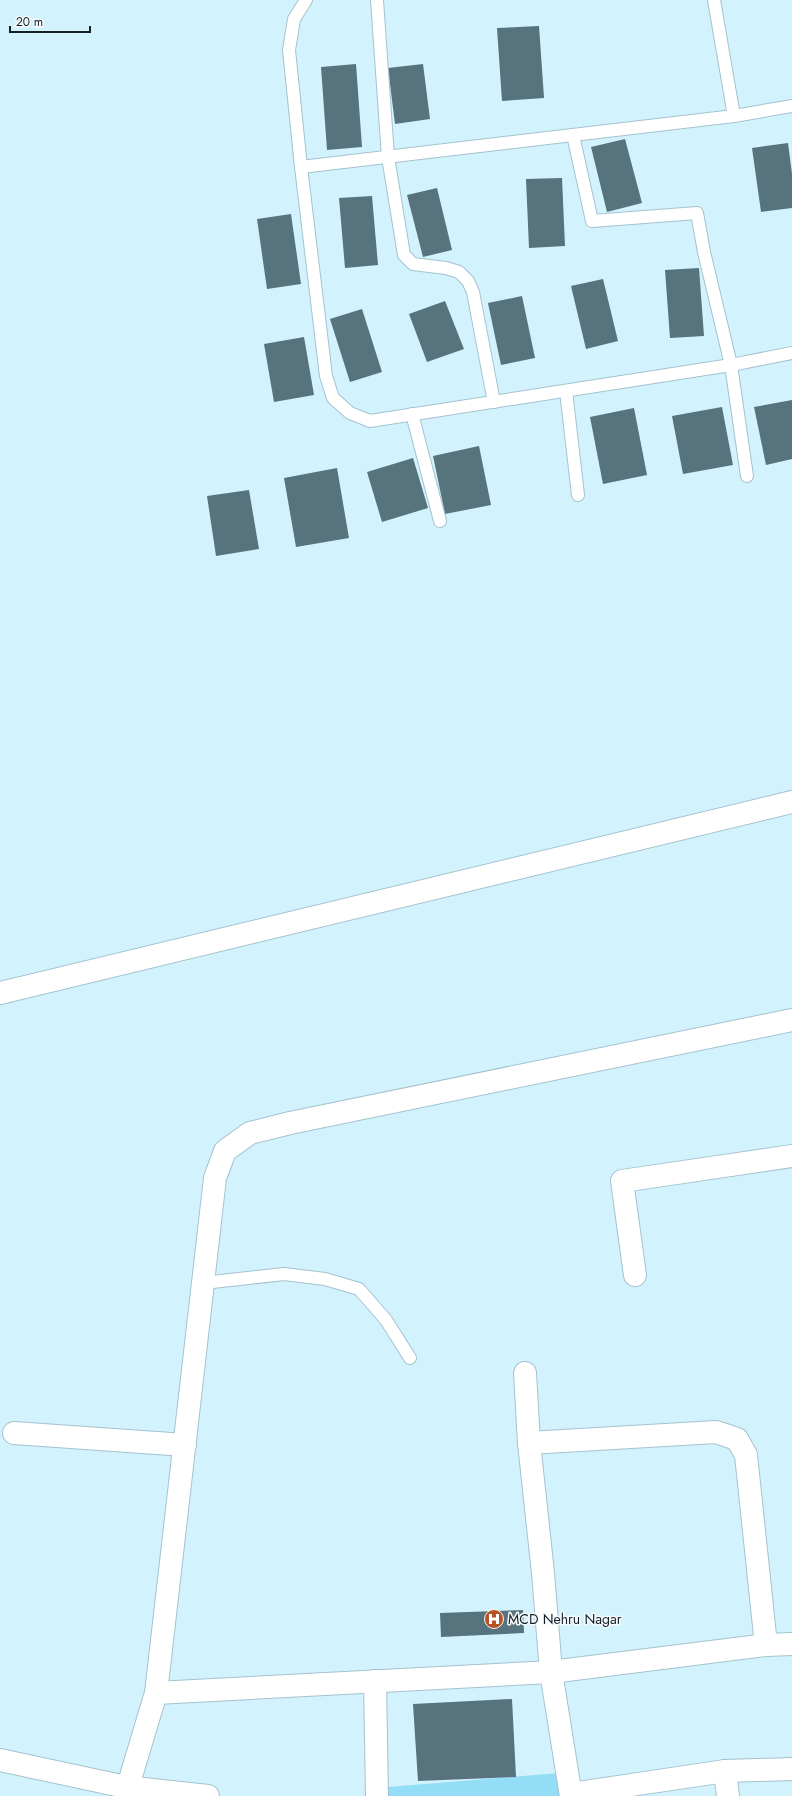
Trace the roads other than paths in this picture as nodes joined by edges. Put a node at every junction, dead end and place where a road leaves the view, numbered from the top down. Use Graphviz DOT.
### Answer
graph roads {
  1 [pos="306,0"];
  2 [pos="377,0"];
  3 [pos="714,0"];
  4 [pos="792,106"];
  5 [pos="734,116"];
  6 [pos="572,135"];
  7 [pos="388,157"];
  8 [pos="301,167"];
  9 [pos="792,353"];
  10 [pos="732,365"];
  11 [pos="566,391"];
  12 [pos="494,402"];
  13 [pos="412,414"];
  14 [pos="747,476"];
  15 [pos="578,495"];
  16 [pos="440,521"];
  17 [pos="792,802"];
  18 [pos="0,993"];
  19 [pos="792,1020"];
  20 [pos="792,1156"];
  21 [pos="635,1275"];
  22 [pos="203,1283"];
  23 [pos="410,1358"];
  24 [pos="525,1373"];
  25 [pos="14,1433"];
  26 [pos="529,1443"];
  27 [pos="184,1445"];
  28 [pos="792,1644"];
  29 [pos="766,1645"];
  30 [pos="551,1672"];
  31 [pos="375,1682"];
  32 [pos="156,1693"];
  33 [pos="0,1760"];
  34 [pos="792,1769"];
  35 [pos="725,1771"];
  36 [pos="126,1792"];
  37 [pos="571,1795"];
  38 [pos="208,1796"];
  39 [pos="377,1796"];
  40 [pos="728,1796"];
  1 -- 8 [label="lane"];
  2 -- 7 [label="lane"];
  3 -- 5 [label="lane"];
  4 -- 5 [label="lane"];
  5 -- 6 [label="lane"];
  6 -- 7 [label="lane"];
  6 -- 10 [label="lane"];
  7 -- 8 [label="lane"];
  7 -- 12 [label="lane"];
  8 -- 13 [label="lane"];
  9 -- 10 [label="lane"];
  10 -- 11 [label="lane"];
  10 -- 14 [label="lane"];
  11 -- 12 [label="lane"];
  11 -- 15 [label="lane"];
  12 -- 13 [label="lane"];
  13 -- 16 [label="lane"];
  17 -- 18 [label="street"];
  19 -- 22 [label="street"];
  20 -- 21 [label="street"];
  22 -- 23 [label="lane"];
  22 -- 27 [label="street"];
  24 -- 26 [label="street"];
  25 -- 27 [label="street"];
  26 -- 29 [label="street"];
  26 -- 30 [label="street"];
  27 -- 32 [label="street"];
  28 -- 29 [label="street"];
  29 -- 30 [label="street"];
  30 -- 31 [label="street"];
  30 -- 37 [label="street"];
  31 -- 32 [label="street"];
  31 -- 39 [label="street"];
  32 -- 36 [label="street"];
  33 -- 36 [label="street"];
  34 -- 35 [label="street"];
  35 -- 37 [label="street"];
  35 -- 40 [label="street"];
  36 -- 38 [label="street"];
}
